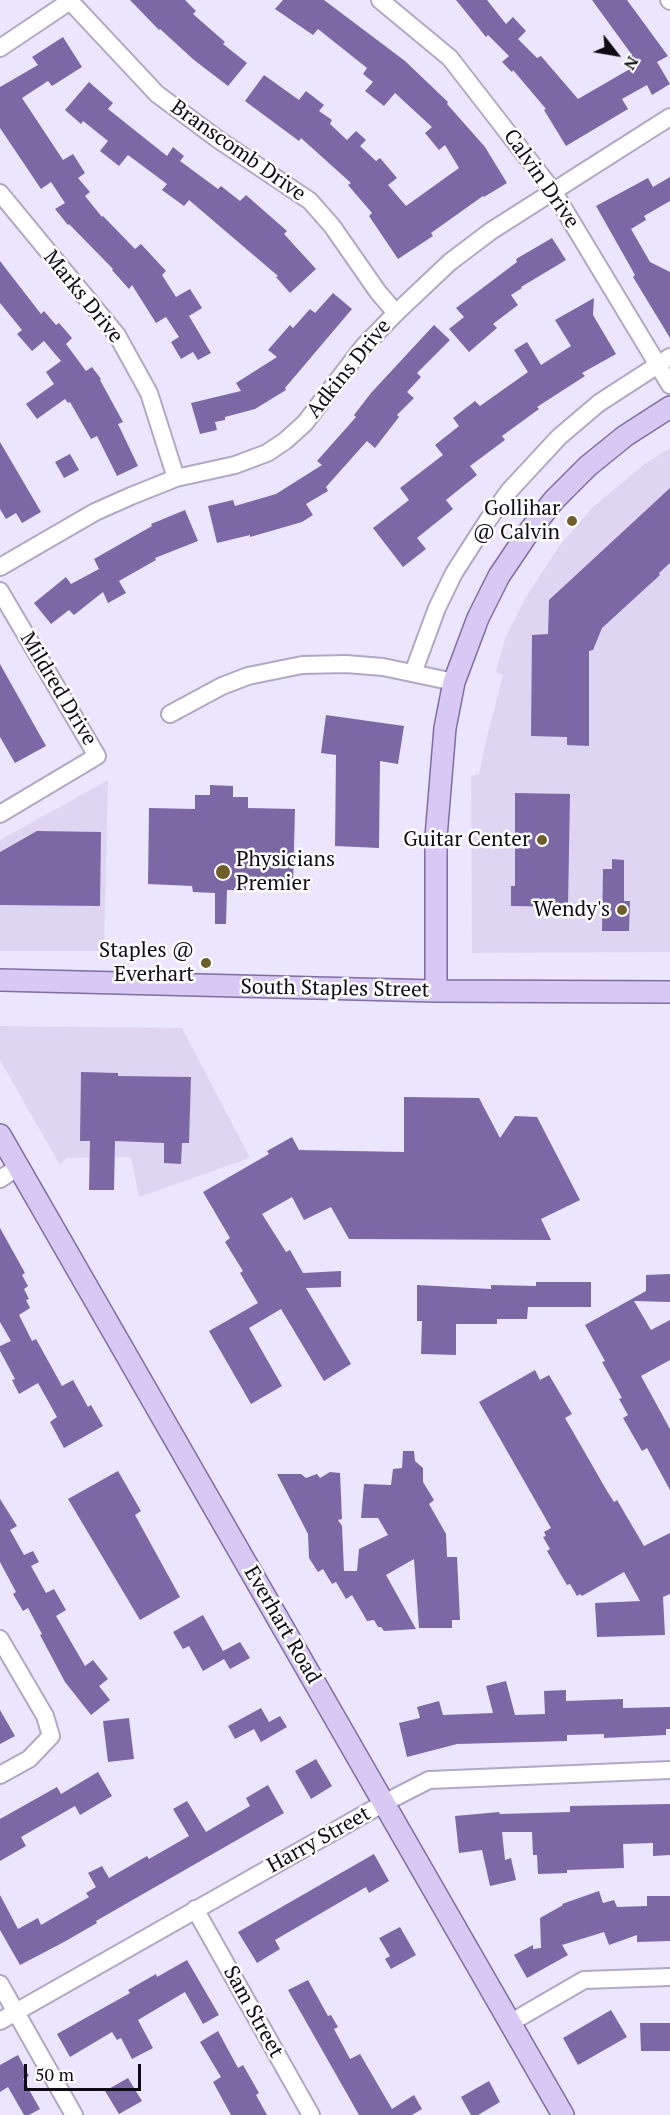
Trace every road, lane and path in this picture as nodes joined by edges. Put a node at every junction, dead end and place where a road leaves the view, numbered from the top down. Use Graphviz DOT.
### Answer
graph roads {
  1 [pos="70,0"];
  2 [pos="380,0"];
  3 [pos="0,48"];
  4 [pos="670,117"];
  5 [pos="553,191"];
  6 [pos="0,193"];
  7 [pos="396,313"];
  8 [pos="664,361"];
  9 [pos="670,385"];
  10 [pos="670,407"];
  11 [pos="176,478"];
  12 [pos="0,567"];
  13 [pos="0,591"];
  14 [pos="413,673"];
  15 [pos="454,682"];
  16 [pos="170,714"];
  17 [pos="0,814"];
  18 [pos="0,980"];
  19 [pos="436,991"];
  20 [pos="670,992"];
  21 [pos="0,1135"];
  22 [pos="19,1167"];
  23 [pos="0,1179"];
  24 [pos="0,1639"];
  25 [pos="670,1770"];
  26 [pos="0,1775"];
  27 [pos="384,1803"];
  28 [pos="195,1909"];
  29 [pos="670,1977"];
  30 [pos="0,1984"];
  31 [pos="16,2012"];
  32 [pos="0,2021"];
  33 [pos="510,2023"];
  34 [pos="74,2115"];
  35 [pos="310,2115"];
  36 [pos="563,2115"];
  1 -- 3 [label="street"];
  1 -- 7 [label="street, Branscomb Drive"];
  2 -- 5 [label="street, Calvin Drive"];
  4 -- 5 [label="street, Adkins Drive"];
  5 -- 7 [label="street, Adkins Drive"];
  5 -- 8 [label="street, Calvin Drive"];
  6 -- 11 [label="street, Marks Drive"];
  7 -- 11 [label="street, Adkins Drive"];
  8 -- 9 [label="street, Calvin Drive"];
  8 -- 14 [label="street"];
  10 -- 15 [label="main road"];
  11 -- 12 [label="street, Adkins Drive"];
  13 -- 17 [label="street, Mildred Drive"];
  14 -- 15 [label="street"];
  14 -- 16 [label="street"];
  15 -- 19 [label="main road"];
  18 -- 19 [label="main road, South Staples Street"];
  19 -- 20 [label="main road, South Staples Street"];
  21 -- 22 [label="main road, Everhart Road"];
  22 -- 23 [label="street"];
  22 -- 27 [label="main road, Everhart Road"];
  24 -- 26 [label="street"];
  25 -- 27 [label="street, Harry Street"];
  27 -- 28 [label="street, Harry Street"];
  27 -- 33 [label="main road, Everhart Road"];
  28 -- 31 [label="street, Harry Street"];
  28 -- 35 [label="street, Sam Street"];
  29 -- 33 [label="street"];
  30 -- 31 [label="street"];
  31 -- 32 [label="street, Harry Street"];
  31 -- 34 [label="street"];
  33 -- 36 [label="main road, Everhart Road"];
}
